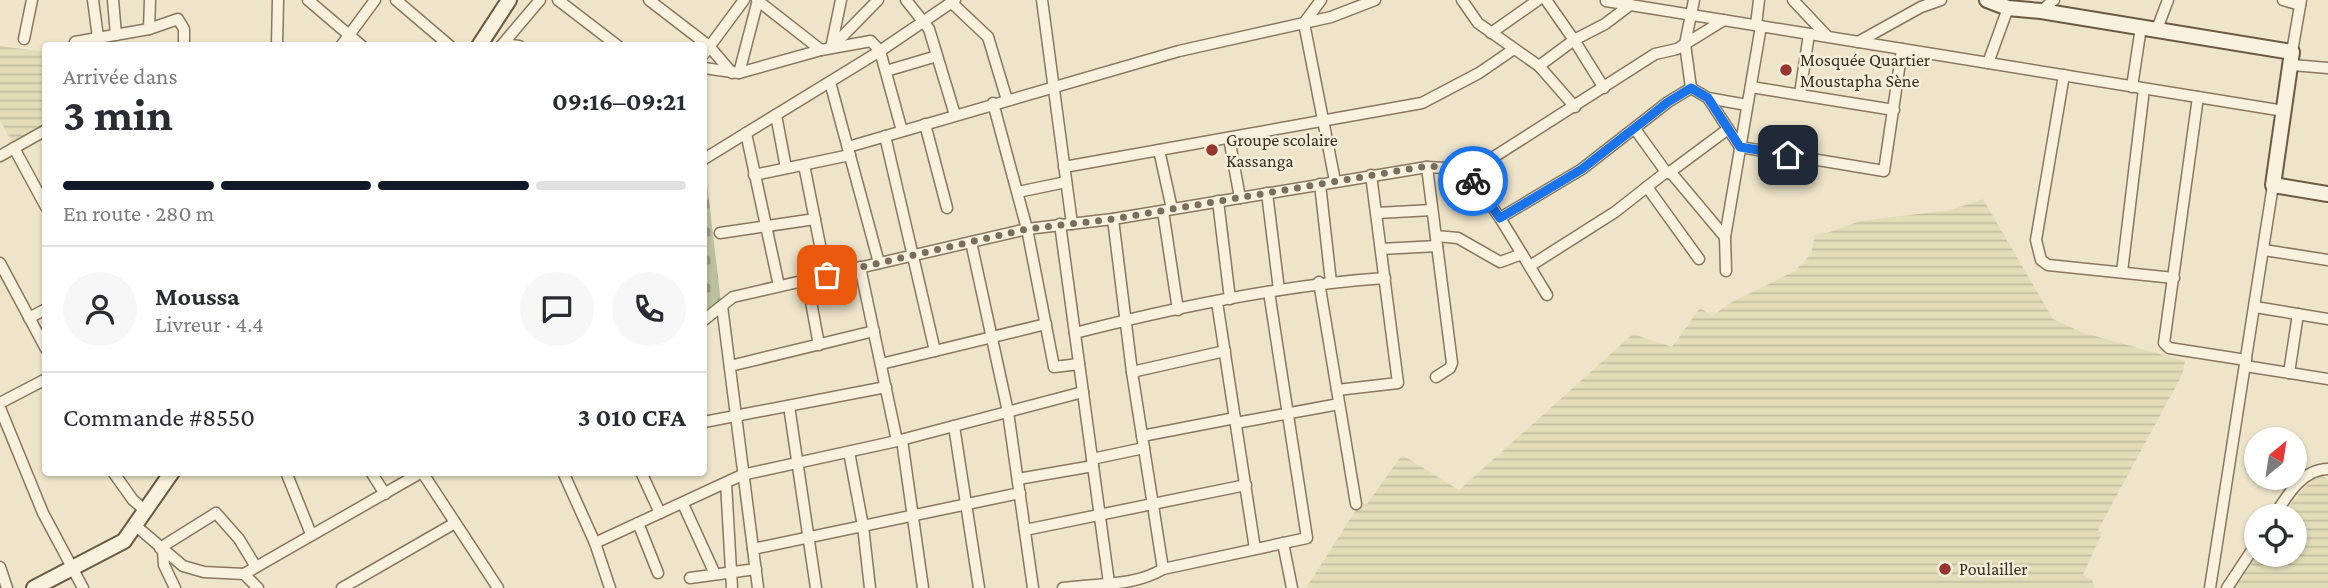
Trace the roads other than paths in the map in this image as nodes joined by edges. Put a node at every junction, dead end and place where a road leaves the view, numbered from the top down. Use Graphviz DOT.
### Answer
graph roads {
  1 [pos="32,0"];
  2 [pos="93,0"];
  3 [pos="113,0"];
  4 [pos="150,0"];
  5 [pos="278,0"];
  6 [pos="308,0"];
  7 [pos="375,0"];
  8 [pos="396,0"];
  9 [pos="508,0"];
  10 [pos="540,0"];
  11 [pos="558,0"];
  12 [pos="649,0"];
  13 [pos="744,0"];
  14 [pos="758,0"];
  15 [pos="841,0"];
  16 [pos="878,0"];
  17 [pos="906,0"];
  18 [pos="1042,0"];
  19 [pos="1321,0"];
  20 [pos="1376,0"];
  21 [pos="1462,0"];
  22 [pos="1538,0"];
  23 [pos="1546,0"];
  24 [pos="1693,0"];
  25 [pos="1759,0"];
  26 [pos="1793,0"];
  27 [pos="1941,0"];
  28 [pos="1987,0"];
  29 [pos="2054,0"];
  30 [pos="2168,0"];
  31 [pos="2283,0"];
  32 [pos="954,1"];
  33 [pos="1605,1"];
  34 [pos="2301,3"];
  35 [pos="1636,4"];
  36 [pos="2008,8"];
  37 [pos="2040,11"];
  38 [pos="1691,15"];
  39 [pos="1724,20"];
  40 [pos="924,22"];
  41 [pos="1304,23"];
  42 [pos="1758,26"];
  43 [pos="2141,27"];
  44 [pos="149,29"];
  45 [pos="2157,29"];
  46 [pos="1491,33"];
  47 [pos="349,34"];
  48 [pos="1809,34"];
  49 [pos="116,35"];
  50 [pos="1827,37"];
  51 [pos="24,38"];
  52 [pos="1574,40"];
  53 [pos="98,42"];
  54 [pos="100,42"];
  55 [pos="184,42"];
  56 [pos="274,42"];
  57 [pos="344,42"];
  58 [pos="358,42"];
  59 [pos="445,42"];
  60 [pos="482,42"];
  61 [pos="505,42"];
  62 [pos="613,42"];
  63 [pos="697,42"];
  64 [pos="1858,42"];
  65 [pos="1685,44"];
  66 [pos="707,49"];
  67 [pos="826,49"];
  68 [pos="1514,49"];
  69 [pos="1902,49"];
  70 [pos="707,51"];
  71 [pos="880,51"];
  72 [pos="937,56"];
  73 [pos="2292,59"];
  74 [pos="1988,63"];
  75 [pos="1539,66"];
  76 [pos="707,68"];
  77 [pos="2328,68"];
  78 [pos="886,71"];
  79 [pos="735,73"];
  80 [pos="2064,75"];
  81 [pos="830,82"];
  82 [pos="1053,86"];
  83 [pos="1751,87"];
  84 [pos="2132,87"];
  85 [pos="1604,88"];
  86 [pos="1691,88"];
  87 [pos="2144,89"];
  88 [pos="1800,94"];
  89 [pos="2198,97"];
  90 [pos="1708,98"];
  91 [pos="1007,100"];
  92 [pos="993,103"];
  93 [pos="1747,105"];
  94 [pos="1575,107"];
  95 [pos="1894,110"];
  96 [pos="2284,111"];
  97 [pos="776,115"];
  98 [pos="955,115"];
  99 [pos="1324,121"];
  100 [pos="925,124"];
  101 [pos="1635,129"];
  102 [pos="1728,129"];
  103 [pos="902,131"];
  104 [pos="42,132"];
  105 [pos="746,133"];
  106 [pos="885,136"];
  107 [pos="1229,138"];
  108 [pos="1740,147"];
  109 [pos="14,148"];
  110 [pos="1159,150"];
  111 [pos="849,151"];
  112 [pos="0,156"];
  113 [pos="707,157"];
  114 [pos="804,164"];
  115 [pos="1427,166"];
  116 [pos="1064,167"];
  117 [pos="786,168"];
  118 [pos="1465,169"];
  119 [pos="1668,172"];
  120 [pos="754,175"];
  121 [pos="1371,175"];
  122 [pos="1335,181"];
  123 [pos="1066,182"];
  124 [pos="1320,184"];
  125 [pos="2273,185"];
  126 [pos="1647,187"];
  127 [pos="1018,192"];
  128 [pos="1267,193"];
  129 [pos="2328,194"];
  130 [pos="1240,198"];
  131 [pos="42,200"];
  132 [pos="1218,201"];
  133 [pos="947,208"];
  134 [pos="1167,210"];
  135 [pos="1432,210"];
  136 [pos="1377,214"];
  137 [pos="1500,218"];
  138 [pos="815,219"];
  139 [pos="1113,219"];
  140 [pos="1072,224"];
  141 [pos="1060,225"];
  142 [pos="764,227"];
  143 [pos="1027,229"];
  144 [pos="720,233"];
  145 [pos="1726,237"];
  146 [pos="1436,241"];
  147 [pos="971,242"];
  148 [pos="1381,249"];
  149 [pos="2264,250"];
  150 [pos="1522,254"];
  151 [pos="912,256"];
  152 [pos="1699,258"];
  153 [pos="2328,260"];
  154 [pos="0,263"];
  155 [pos="879,263"];
  156 [pos="860,267"];
  157 [pos="1530,267"];
  158 [pos="1726,271"];
  159 [pos="2122,272"];
  160 [pos="827,275"];
  161 [pos="1385,278"];
  162 [pos="2174,278"];
  163 [pos="807,280"];
  164 [pos="1319,282"];
  165 [pos="1331,282"];
  166 [pos="779,286"];
  167 [pos="1274,291"];
  168 [pos="1547,295"];
  169 [pos="1230,299"];
  170 [pos="1217,302"];
  171 [pos="722,306"];
  172 [pos="2255,307"];
  173 [pos="1178,310"];
  174 [pos="42,311"];
  175 [pos="2298,314"];
  176 [pos="29,318"];
  177 [pos="707,318"];
  178 [pos="2328,318"];
  179 [pos="1127,320"];
  180 [pos="1046,324"];
  181 [pos="874,331"];
  182 [pos="1075,333"];
  183 [pos="992,337"];
  184 [pos="42,342"];
  185 [pos="819,345"];
  186 [pos="934,351"];
  187 [pos="1225,351"];
  188 [pos="1079,363"];
  189 [pos="2246,363"];
  190 [pos="881,364"];
  191 [pos="730,366"];
  192 [pos="1132,372"];
  193 [pos="2289,373"];
  194 [pos="1436,377"];
  195 [pos="2328,379"];
  196 [pos="42,381"];
  197 [pos="886,387"];
  198 [pos="1337,390"];
  199 [pos="1083,392"];
  200 [pos="0,403"];
  201 [pos="1339,404"];
  202 [pos="789,406"];
  203 [pos="0,408"];
  204 [pos="1008,412"];
  205 [pos="1287,414"];
  206 [pos="736,416"];
  207 [pos="707,421"];
  208 [pos="1236,421"];
  209 [pos="954,426"];
  210 [pos="1142,436"];
  211 [pos="899,441"];
  212 [pos="1144,448"];
  213 [pos="849,452"];
  214 [pos="797,463"];
  215 [pos="1093,463"];
  216 [pos="2328,469"];
  217 [pos="743,475"];
  218 [pos="116,476"];
  219 [pos="169,476"];
  220 [pos="288,476"];
  221 [pos="374,476"];
  222 [pos="415,476"];
  223 [pos="425,476"];
  224 [pos="565,476"];
  225 [pos="642,476"];
  226 [pos="1018,479"];
  227 [pos="726,483"];
  228 [pos="1246,485"];
  229 [pos="1020,493"];
  230 [pos="385,494"];
  231 [pos="683,504"];
  232 [pos="966,504"];
  233 [pos="1153,504"];
  234 [pos="1356,504"];
  235 [pos="2283,504"];
  236 [pos="146,511"];
  237 [pos="660,513"];
  238 [pos="1100,515"];
  239 [pos="913,516"];
  240 [pos="455,523"];
  241 [pos="638,523"];
  242 [pos="136,526"];
  243 [pos="863,526"];
  244 [pos="1025,530"];
  245 [pos="311,534"];
  246 [pos="808,538"];
  247 [pos="595,543"];
  248 [pos="1283,544"];
  249 [pos="161,549"];
  250 [pos="753,549"];
  251 [pos="1255,549"];
  252 [pos="2244,562"];
  253 [pos="0,567"];
  254 [pos="256,568"];
  255 [pos="756,569"];
  256 [pos="1163,569"];
  257 [pos="72,570"];
  258 [pos="730,572"];
  259 [pos="659,573"];
  260 [pos="715,573"];
  261 [pos="244,574"];
  262 [pos="690,578"];
  263 [pos="1109,583"];
  264 [pos="1147,584"];
  265 [pos="1081,587"];
  266 [pos="7,588"];
  267 [pos="34,588"];
  268 [pos="83,588"];
  269 [pos="175,588"];
  270 [pos="258,588"];
  271 [pos="342,588"];
  272 [pos="498,588"];
  273 [pos="610,588"];
  274 [pos="732,588"];
  275 [pos="758,588"];
  276 [pos="816,588"];
  277 [pos="870,588"];
  278 [pos="923,588"];
  279 [pos="979,588"];
  280 [pos="1033,588"];
  281 [pos="1063,588"];
  282 [pos="1292,588"];
  283 [pos="2210,588"];
  284 [pos="2227,588"];
  1 -- 51 [label="street"];
  2 -- 53 [label="street"];
  3 -- 49 [label="street"];
  4 -- 44 [label="street"];
  5 -- 56 [label="street"];
  6 -- 47 [label="street"];
  7 -- 47 [label="street"];
  8 -- 59 [label="street"];
  9 -- 60 [label="street"];
  10 -- 61 [label="street"];
  11 -- 62 [label="street"];
  12 -- 63 [label="street"];
  13 -- 66 [label="street"];
  14 -- 67 [label="street"];
  14 -- 79 [label="street"];
  15 -- 67 [label="street"];
  16 -- 67 [label="street"];
  17 -- 40 [label="street"];
  18 -- 82 [label="street"];
  19 -- 41 [label="street"];
  20 -- 41 [label="street"];
  21 -- 46 [label="street"];
  22 -- 46 [label="street"];
  23 -- 52 [label="street"];
  24 -- 38 [label="street"];
  25 -- 42 [label="street"];
  26 -- 50 [label="street"];
  27 -- 64 [label="street"];
  28 -- 36 [label="street"];
  29 -- 37 [label="street"];
  30 -- 45 [label="street"];
  31 -- 34 [label="street"];
  32 -- 40 [label="street"];
  32 -- 91 [label="street"];
  33 -- 35 [label="street"];
  34 -- 73 [label="street"];
  35 -- 38 [label="street"];
  35 -- 52 [label="street"];
  36 -- 37 [label="street"];
  36 -- 74 [label="street"];
  37 -- 43 [label="street"];
  38 -- 39 [label="street"];
  38 -- 65 [label="street"];
  39 -- 42 [label="street"];
  39 -- 65 [label="street"];
  40 -- 71 [label="street"];
  40 -- 72 [label="street"];
  41 -- 82 [label="street"];
  41 -- 99 [label="street"];
  42 -- 48 [label="street"];
  42 -- 83 [label="street"];
  43 -- 45 [label="street"];
  43 -- 84 [label="street"];
  44 -- 49 [label="street"];
  44 -- 55 [label="street"];
  45 -- 73 [label="street"];
  46 -- 68 [label="street"];
  47 -- 57 [label="street"];
  47 -- 58 [label="street"];
  48 -- 50 [label="street"];
  48 -- 88 [label="street"];
  49 -- 54 [label="street"];
  50 -- 64 [label="street"];
  52 -- 75 [label="street"];
  52 -- 85 [label="street"];
  64 -- 69 [label="street"];
  65 -- 85 [label="street"];
  65 -- 86 [label="street"];
  67 -- 71 [label="street"];
  67 -- 79 [label="street"];
  68 -- 75 [label="street"];
  68 -- 99 [label="street"];
  69 -- 74 [label="street"];
  69 -- 95 [label="street"];
  70 -- 79 [label="street"];
  71 -- 78 [label="street"];
  71 -- 81 [label="street"];
  72 -- 78 [label="street"];
  72 -- 98 [label="street"];
  73 -- 77 [label="street"];
  73 -- 96 [label="street"];
  74 -- 80 [label="street"];
  75 -- 94 [label="street"];
  76 -- 79 [label="street"];
  78 -- 103 [label="street"];
  80 -- 84 [label="street"];
  80 -- 159 [label="street"];
  81 -- 97 [label="street"];
  81 -- 111 [label="street"];
  82 -- 91 [label="street"];
  82 -- 116 [label="street"];
  83 -- 88 [label="street"];
  83 -- 93 [label="street"];
  84 -- 87 [label="street"];
  85 -- 94 [label="street"];
  86 -- 90 [label="street"];
  86 -- 101 [label="street"];
  87 -- 89 [label="street"];
  87 -- 159 [label="street"];
  88 -- 95 [label="street"];
  89 -- 96 [label="street"];
  89 -- 162 [label="street"];
  90 -- 93 [label="street"];
  90 -- 102 [label="street"];
  91 -- 92 [label="street"];
  92 -- 98 [label="street"];
  92 -- 127 [label="street"];
  93 -- 108 [label="street"];
  94 -- 118 [label="street"];
  95 -- 108 [label="street"];
  96 -- 125 [label="street"];
  97 -- 105 [label="street"];
  97 -- 117 [label="street"];
  98 -- 100 [label="street"];
  99 -- 107 [label="street"];
  99 -- 122 [label="street"];
  100 -- 103 [label="street"];
  100 -- 133 [label="street"];
  101 -- 119 [label="street"];
  101 -- 137 [label="street"];
  102 -- 108 [label="street"];
  102 -- 119 [label="street"];
  103 -- 106 [label="street"];
  104 -- 109 [label="street"];
  105 -- 113 [label="street"];
  105 -- 120 [label="street"];
  106 -- 111 [label="street"];
  106 -- 151 [label="street"];
  107 -- 110 [label="street"];
  107 -- 130 [label="street"];
  108 -- 145 [label="street"];
  109 -- 112 [label="street"];
  109 -- 131 [label="street"];
  110 -- 116 [label="street"];
  110 -- 134 [label="street"];
  111 -- 114 [label="street"];
  111 -- 155 [label="street"];
  114 -- 117 [label="street"];
  114 -- 138 [label="street"];
  115 -- 118 [label="street"];
  115 -- 121 [label="street"];
  115 -- 135 [label="street"];
  116 -- 123 [label="street"];
  117 -- 120 [label="street"];
  118 -- 137 [label="street"];
  119 -- 126 [label="street"];
  119 -- 145 [label="street"];
  120 -- 142 [label="street"];
  121 -- 122 [label="street"];
  121 -- 136 [label="street"];
  122 -- 124 [label="street"];
  123 -- 127 [label="street"];
  123 -- 140 [label="street"];
  124 -- 128 [label="street"];
  124 -- 165 [label="street"];
  125 -- 129 [label="street"];
  125 -- 149 [label="street"];
  126 -- 152 [label="street"];
  126 -- 157 [label="street"];
  127 -- 143 [label="street"];
  128 -- 130 [label="street"];
  128 -- 167 [label="street"];
  130 -- 132 [label="street"];
  132 -- 134 [label="street"];
  132 -- 169 [label="street"];
  134 -- 139 [label="street"];
  134 -- 173 [label="street"];
  135 -- 136 [label="street"];
  135 -- 146 [label="street"];
  136 -- 148 [label="street"];
  137 -- 150 [label="street"];
  138 -- 142 [label="street"];
  138 -- 160 [label="street"];
  139 -- 140 [label="street"];
  139 -- 179 [label="street"];
  140 -- 141 [label="street"];
  141 -- 143 [label="street"];
  141 -- 182 [label="street"];
  142 -- 144 [label="street"];
  142 -- 166 [label="street"];
  143 -- 147 [label="street"];
  143 -- 180 [label="street"];
  145 -- 158 [label="street"];
  146 -- 148 [label="street"];
  146 -- 150 [label="street"];
  146 -- 194 [label="street"];
  147 -- 151 [label="street"];
  147 -- 183 [label="street"];
  148 -- 161 [label="street"];
  149 -- 153 [label="street"];
  149 -- 172 [label="street"];
  150 -- 157 [label="street"];
  151 -- 155 [label="street"];
  151 -- 186 [label="street"];
  154 -- 176 [label="street"];
  155 -- 156 [label="street"];
  156 -- 160 [label="street"];
  156 -- 181 [label="street"];
  157 -- 168 [label="street"];
  159 -- 162 [label="street"];
  160 -- 163 [label="street"];
  161 -- 165 [label="street"];
  161 -- 198 [label="street"];
  162 -- 189 [label="street"];
  163 -- 166 [label="street"];
  163 -- 185 [label="street"];
  164 -- 165 [label="street"];
  164 -- 167 [label="street"];
  164 -- 198 [label="street"];
  166 -- 171 [label="street"];
  167 -- 169 [label="street"];
  167 -- 205 [label="street"];
  169 -- 170 [label="street"];
  170 -- 173 [label="street"];
  170 -- 187 [label="street"];
  171 -- 177 [label="street"];
  171 -- 191 [label="street"];
  172 -- 175 [label="street"];
  172 -- 189 [label="street"];
  173 -- 179 [label="street"];
  174 -- 176 [label="street"];
  175 -- 178 [label="street"];
  175 -- 193 [label="street"];
  176 -- 184 [label="street"];
  179 -- 182 [label="street"];
  179 -- 192 [label="street"];
  180 -- 183 [label="street"];
  180 -- 188 [label="street"];
  181 -- 185 [label="street"];
  181 -- 190 [label="street"];
  182 -- 188 [label="street"];
  183 -- 186 [label="street"];
  183 -- 204 [label="street"];
  185 -- 191 [label="street"];
  186 -- 190 [label="street"];
  187 -- 192 [label="street"];
  187 -- 208 [label="street"];
  188 -- 199 [label="street"];
  189 -- 193 [label="street"];
  189 -- 283 [label="street"];
  190 -- 197 [label="street"];
  191 -- 206 [label="street"];
  192 -- 210 [label="street"];
  193 -- 195 [label="street"];
  196 -- 200 [label="street"];
  197 -- 202 [label="street"];
  197 -- 211 [label="street"];
  198 -- 201 [label="street"];
  199 -- 204 [label="street"];
  199 -- 215 [label="street"];
  201 -- 205 [label="street"];
  201 -- 234 [label="street"];
  202 -- 206 [label="street"];
  202 -- 214 [label="street"];
  203 -- 257 [label="street"];
  204 -- 209 [label="street"];
  204 -- 226 [label="street"];
  205 -- 208 [label="street"];
  205 -- 248 [label="street"];
  206 -- 207 [label="street"];
  206 -- 217 [label="street"];
  208 -- 210 [label="street"];
  208 -- 228 [label="street"];
  209 -- 211 [label="street"];
  209 -- 232 [label="street"];
  210 -- 212 [label="street"];
  211 -- 213 [label="street"];
  211 -- 239 [label="street"];
  212 -- 215 [label="street"];
  212 -- 233 [label="street"];
  213 -- 214 [label="street"];
  213 -- 243 [label="street"];
  214 -- 217 [label="street"];
  214 -- 246 [label="street"];
  215 -- 226 [label="street"];
  215 -- 238 [label="street"];
  216 -- 235 [label="street"];
  217 -- 227 [label="street"];
  217 -- 250 [label="street"];
  218 -- 236 [label="street"];
  219 -- 236 [label="street"];
  220 -- 245 [label="street"];
  221 -- 230 [label="street"];
  222 -- 230 [label="street"];
  223 -- 240 [label="street"];
  224 -- 247 [label="street"];
  225 -- 237 [label="street"];
  226 -- 229 [label="street"];
  227 -- 231 [label="street"];
  227 -- 258 [label="street"];
  228 -- 233 [label="street"];
  228 -- 251 [label="street"];
  229 -- 232 [label="street"];
  229 -- 244 [label="street"];
  230 -- 245 [label="street"];
  231 -- 237 [label="street"];
  231 -- 260 [label="street"];
  232 -- 239 [label="street"];
  232 -- 279 [label="street"];
  233 -- 238 [label="street"];
  233 -- 256 [label="street"];
  236 -- 242 [label="street"];
  237 -- 241 [label="street"];
  238 -- 244 [label="street"];
  238 -- 263 [label="street"];
  239 -- 243 [label="street"];
  239 -- 278 [label="street"];
  240 -- 271 [label="street"];
  240 -- 272 [label="street"];
  241 -- 247 [label="street"];
  241 -- 259 [label="street"];
  242 -- 249 [label="street"];
  242 -- 257 [label="street"];
  243 -- 246 [label="street"];
  243 -- 277 [label="street"];
  244 -- 280 [label="street"];
  245 -- 254 [label="street"];
  246 -- 250 [label="street"];
  246 -- 276 [label="street"];
  247 -- 273 [label="street"];
  248 -- 251 [label="street"];
  248 -- 282 [label="street"];
  249 -- 254 [label="street"];
  249 -- 261 [label="street"];
  249 -- 269 [label="street"];
  250 -- 255 [label="street"];
  251 -- 256 [label="street"];
  252 -- 284 [label="street"];
  253 -- 266 [label="street"];
  254 -- 261 [label="street"];
  255 -- 258 [label="street"];
  255 -- 275 [label="street"];
  256 -- 264 [label="street"];
  257 -- 267 [label="street"];
  257 -- 268 [label="street"];
  258 -- 260 [label="street"];
  258 -- 274 [label="street"];
  260 -- 262 [label="street"];
  261 -- 270 [label="street"];
  263 -- 264 [label="street"];
  263 -- 265 [label="street"];
  265 -- 281 [label="street"];
}
